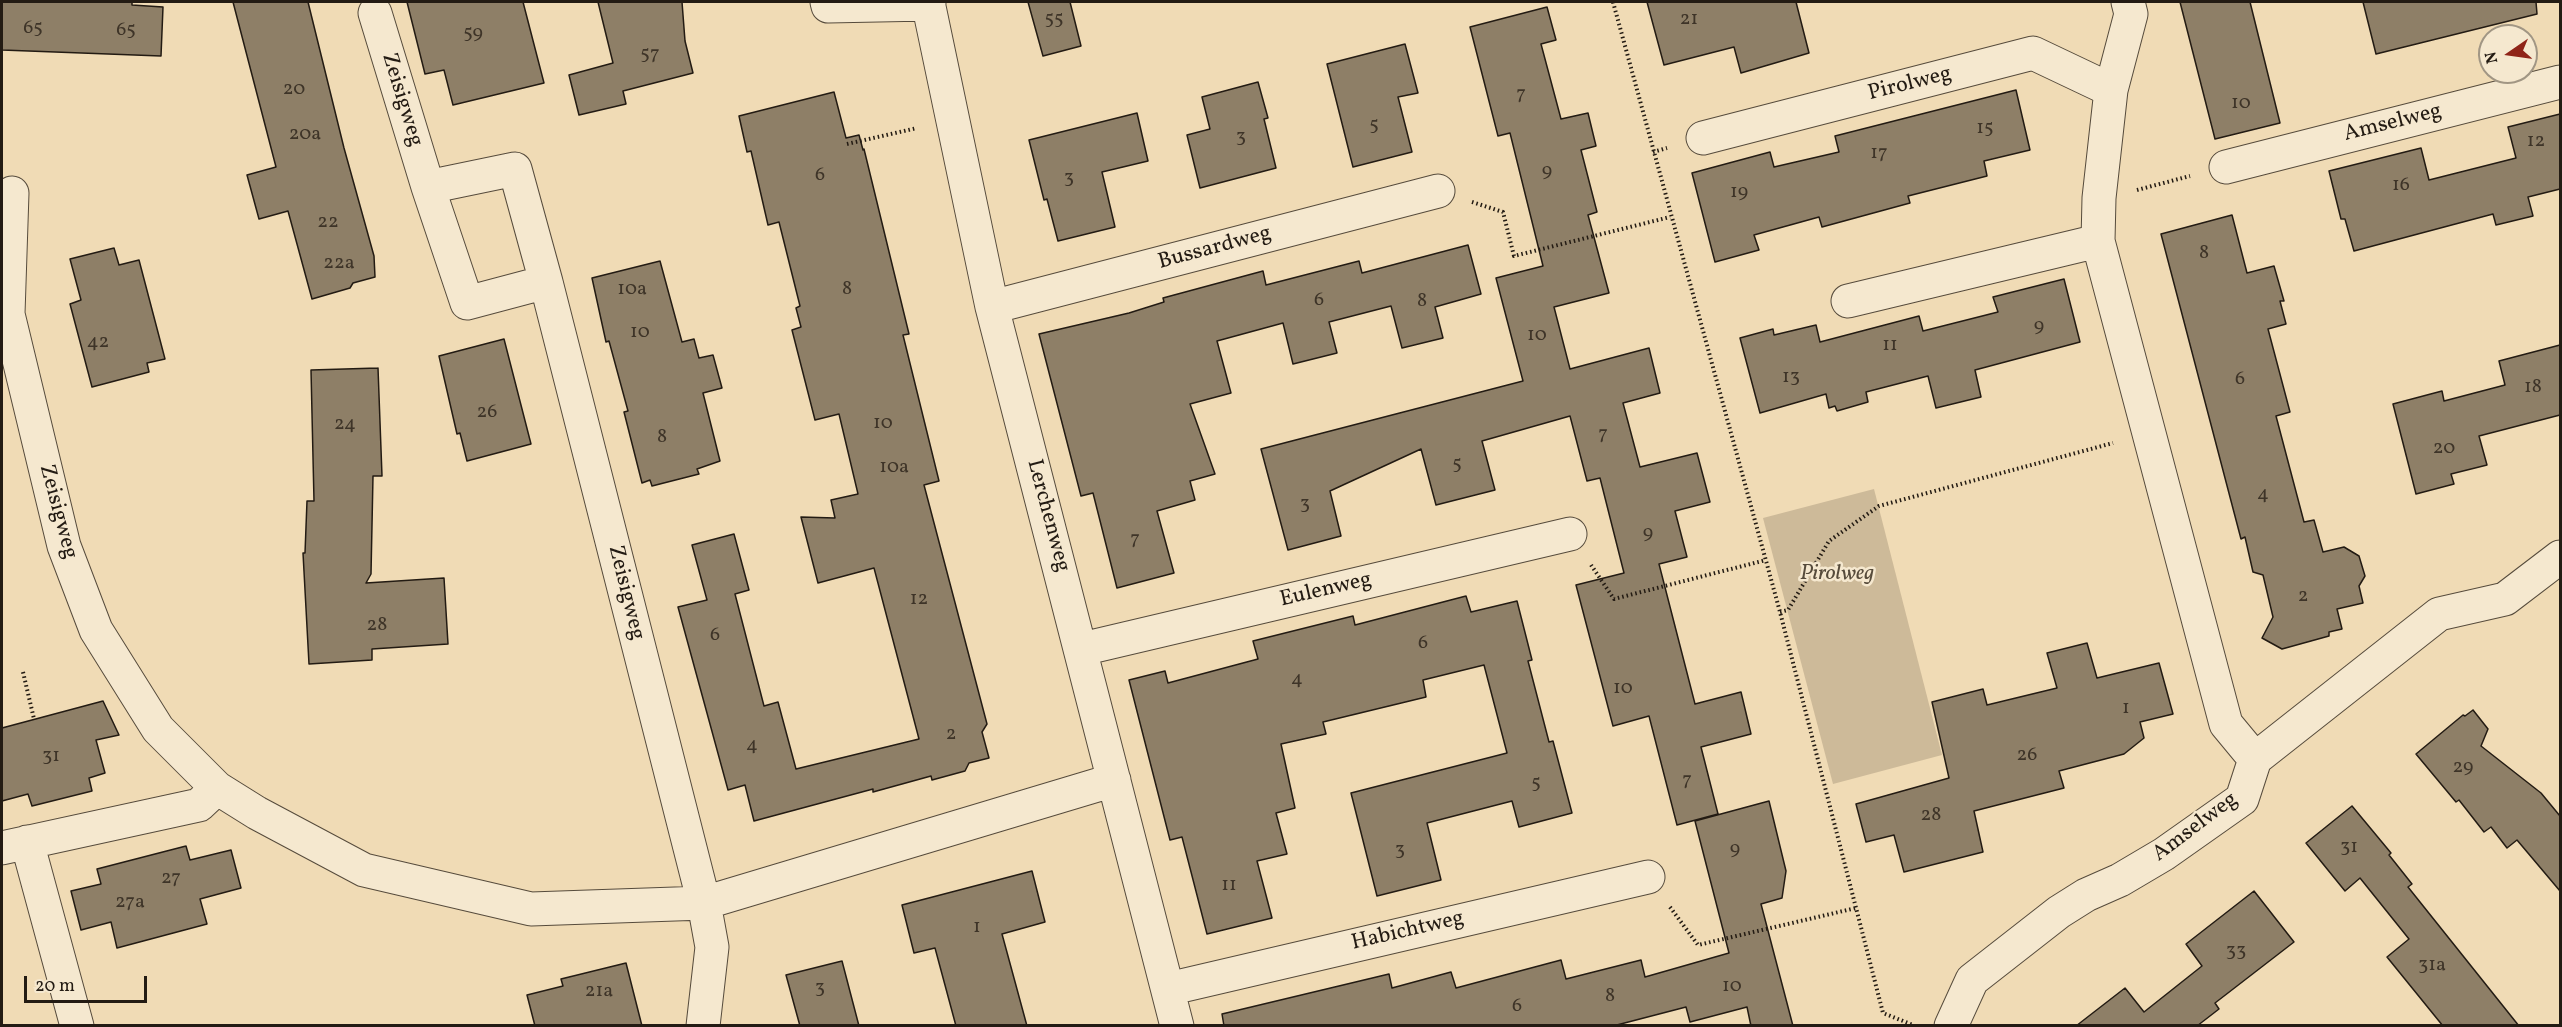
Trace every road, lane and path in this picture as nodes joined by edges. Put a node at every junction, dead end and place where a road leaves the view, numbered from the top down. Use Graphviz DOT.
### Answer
graph roads {
  1 [pos="827,2"];
  2 [pos="929,2"];
  3 [pos="1613,2"];
  4 [pos="2128,2"];
  5 [pos="375,13"];
  6 [pos="2560,82"];
  7 [pos="2111,90"];
  8 [pos="953,119"];
  9 [pos="1703,138"];
  10 [pos="847,144"];
  11 [pos="2226,167"];
  12 [pos="428,187"];
  13 [pos="1438,191"];
  14 [pos="12,193"];
  15 [pos="2099,198"];
  16 [pos="1670,217"];
  17 [pos="2098,241"];
  18 [pos="546,282"];
  19 [pos="1848,301"];
  20 [pos="992,308"];
  21 [pos="2150,434"];
  22 [pos="1570,534"];
  23 [pos="2560,557"];
  24 [pos="1766,560"];
  25 [pos="1780,612"];
  26 [pos="1082,649"];
  27 [pos="23,672"];
  28 [pos="34,719"];
  29 [pos="2255,759"];
  30 [pos="1114,780"];
  31 [pos="217,788"];
  32 [pos="14,845"];
  33 [pos="1648,877"];
  34 [pos="704,903"];
  35 [pos="1856,908"];
  36 [pos="1168,989"];
  37 [pos="76,1023"];
  38 [pos="703,1026"];
  39 [pos="1177,1026"];
  40 [pos="1914,1026"];
  41 [pos="1951,1026"];
  1 -- 2 [label="street"];
  2 -- 8 [label="street, Lerchenweg"];
  3 -- 16 [label="path"];
  4 -- 7 [label="street"];
  5 -- 12 [label="street, Zeisigweg"];
  6 -- 11 [label="street, Amselweg"];
  7 -- 9 [label="street, Pirolweg"];
  7 -- 15 [label="street"];
  8 -- 10 [label="path"];
  8 -- 20 [label="street, Lerchenweg"];
  11 -- 15 [label="path"];
  12 -- 18 [label="street, Zeisigweg"];
  12 -- 18 [label="street, Zeisigweg"];
  13 -- 16 [label="path"];
  13 -- 20 [label="street, Bussardweg"];
  14 -- 31 [label="street, Zeisigweg"];
  15 -- 17 [label="street"];
  16 -- 24 [label="path"];
  17 -- 19 [label="street"];
  17 -- 21 [label="street"];
  18 -- 34 [label="street, Zeisigweg"];
  20 -- 26 [label="street, Lerchenweg"];
  21 -- 25 [label="path"];
  21 -- 29 [label="street"];
  22 -- 24 [label="path"];
  22 -- 26 [label="street, Eulenweg"];
  23 -- 29 [label="street"];
  24 -- 25 [label="path"];
  25 -- 35 [label="path"];
  26 -- 30 [label="street, Lerchenweg"];
  27 -- 28 [label="path"];
  29 -- 41 [label="street, Amselweg"];
  30 -- 34 [label="street, Zeisigweg"];
  30 -- 36 [label="street, Lerchenweg"];
  31 -- 32 [label="street"];
  31 -- 34 [label="street, Zeisigweg"];
  32 -- 37 [label="street"];
  33 -- 35 [label="path"];
  33 -- 36 [label="street, Habichtweg"];
  34 -- 38 [label="street, Zeisigweg"];
  35 -- 40 [label="path"];
  36 -- 39 [label="street, Lerchenweg"];
}
